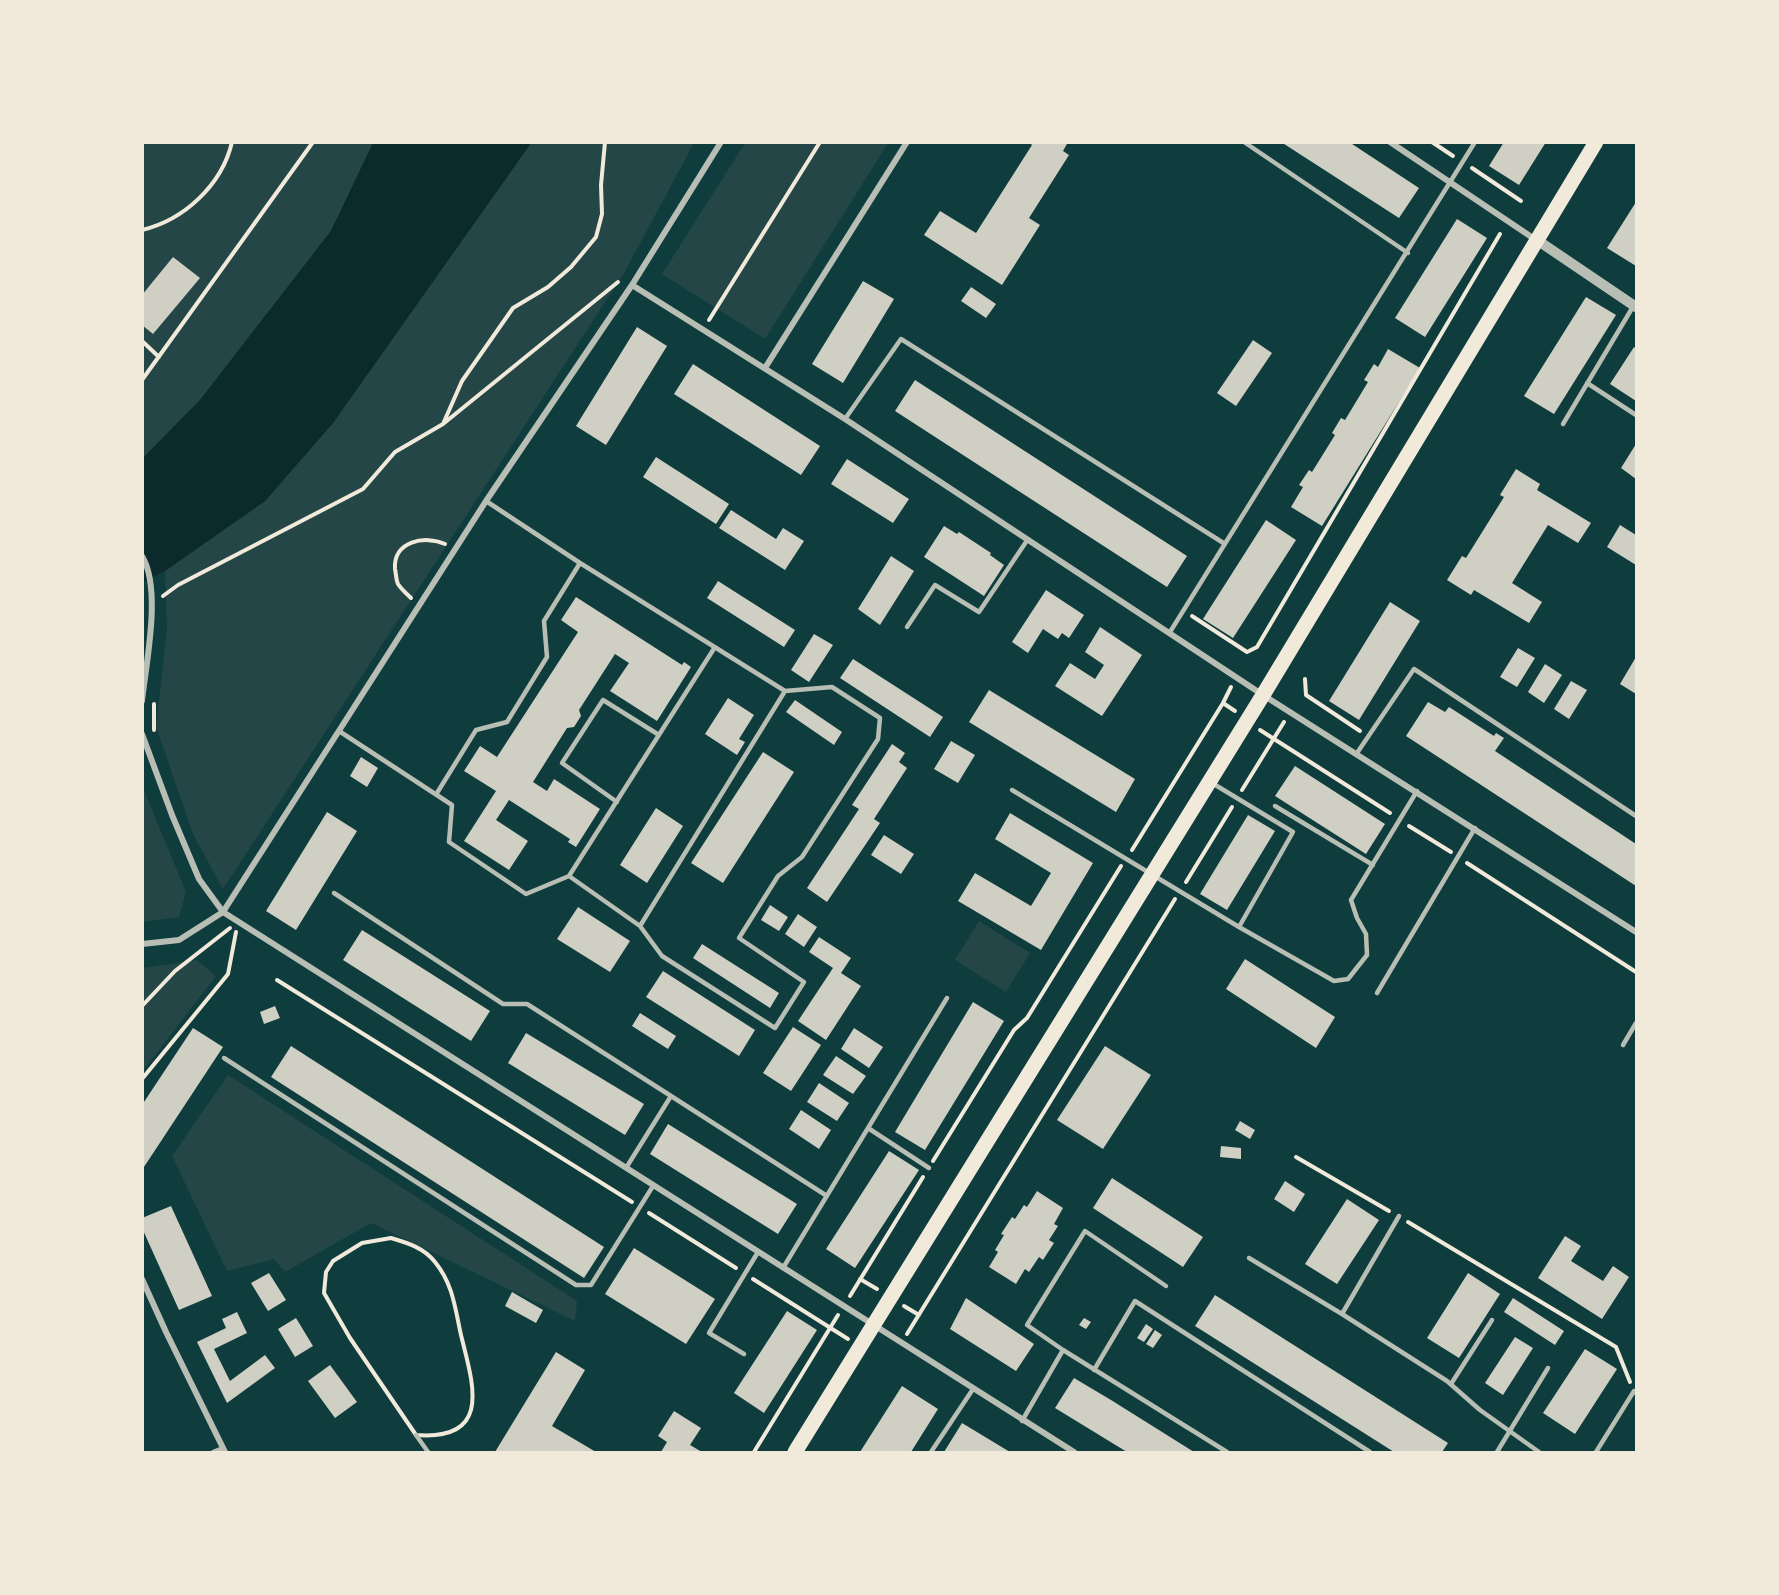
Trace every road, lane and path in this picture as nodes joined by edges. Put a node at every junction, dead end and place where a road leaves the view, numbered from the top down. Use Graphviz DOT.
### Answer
graph roads {
  1 [pos="232,142"];
  2 [pos="313,142"];
  3 [pos="605,142"];
  4 [pos="721,142"];
  5 [pos="820,142"];
  6 [pos="907,142"];
  7 [pos="1244,142"];
  8 [pos="1390,142"];
  9 [pos="1432,142"];
  10 [pos="1475,142"];
  11 [pos="1596,142"];
  12 [pos="1462,162"];
  13 [pos="1449,182"];
  14 [pos="1521,201"];
  15 [pos="142,230"];
  16 [pos="1500,234"];
  17 [pos="1537,240"];
  18 [pos="1408,253"];
  19 [pos="621,280"];
  20 [pos="632,285"];
  21 [pos="1635,306"];
  22 [pos="704,330"];
  23 [pos="142,341"];
  24 [pos="159,357"];
  25 [pos="765,368"];
  26 [pos="142,380"];
  27 [pos="1587,384"];
  28 [pos="1636,415"];
  29 [pos="845,419"];
  30 [pos="443,424"];
  31 [pos="1563,424"];
  32 [pos="486,501"];
  33 [pos="1028,539"];
  34 [pos="1225,544"];
  35 [pos="449,546"];
  36 [pos="144,558"];
  37 [pos="580,563"];
  38 [pos="414,601"];
  39 [pos="153,604"];
  40 [pos="1184,610"];
  41 [pos="907,627"];
  42 [pos="1170,632"];
  43 [pos="715,647"];
  44 [pos="1236,676"];
  45 [pos="1305,679"];
  46 [pos="785,690"];
  47 [pos="154,693"];
  48 [pos="1263,695"];
  49 [pos="142,701"];
  50 [pos="1223,703"];
  51 [pos="1290,711"];
  52 [pos="1247,721"];
  53 [pos="339,731"];
  54 [pos="142,734"];
  55 [pos="154,734"];
  56 [pos="659,735"];
  57 [pos="1368,736"];
  58 [pos="1274,739"];
  59 [pos="1357,753"];
  60 [pos="1210,781"];
  61 [pos="1012,790"];
  62 [pos="1417,792"];
  63 [pos="436,793"];
  64 [pos="1238,797"];
  65 [pos="617,802"];
  66 [pos="1275,806"];
  67 [pos="1636,816"];
  68 [pos="1400,820"];
  69 [pos="1475,828"];
  70 [pos="1458,857"];
  71 [pos="1126,859"];
  72 [pos="1373,865"];
  73 [pos="1152,875"];
  74 [pos="569,876"];
  75 [pos="1180,891"];
  76 [pos="334,893"];
  77 [pos="223,912"];
  78 [pos="237,922"];
  79 [pos="640,926"];
  80 [pos="1239,927"];
  81 [pos="1636,932"];
  82 [pos="142,944"];
  83 [pos="1636,972"];
  84 [pos="277,980"];
  85 [pos="1377,993"];
  86 [pos="947,998"];
  87 [pos="142,1006"];
  88 [pos="1636,1023"];
  89 [pos="1623,1045"];
  90 [pos="224,1058"];
  91 [pos="142,1079"];
  92 [pos="671,1096"];
  93 [pos="868,1128"];
  94 [pos="1296,1157"];
  95 [pos="929,1168"];
  96 [pos="626,1169"];
  97 [pos="653,1186"];
  98 [pos="827,1196"];
  99 [pos="640,1207"];
  100 [pos="1399,1216"];
  101 [pos="758,1252"];
  102 [pos="1249,1258"];
  103 [pos="783,1268"];
  104 [pos="745,1274"];
  105 [pos="142,1279"];
  106 [pos="1166,1286"];
  107 [pos="843,1306"];
  108 [pos="1342,1314"];
  109 [pos="1492,1320"];
  110 [pos="874,1325"];
  111 [pos="830,1327"];
  112 [pos="902,1343"];
  113 [pos="860,1347"];
  114 [pos="1063,1350"];
  115 [pos="744,1354"];
  116 [pos="1548,1368"];
  117 [pos="1094,1370"];
  118 [pos="1451,1384"];
  119 [pos="973,1389"];
  120 [pos="1635,1392"];
  121 [pos="1022,1420"];
  122 [pos="1509,1431"];
  123 [pos="416,1435"];
  124 [pos="224,1450"];
  125 [pos="213,1452"];
  126 [pos="428,1452"];
  127 [pos="754,1452"];
  128 [pos="795,1452"];
  129 [pos="931,1452"];
  130 [pos="1074,1452"];
  131 [pos="1227,1452"];
  132 [pos="1370,1452"];
  133 [pos="1497,1452"];
  134 [pos="1539,1452"];
  135 [pos="1596,1452"];
  1 -- 15 [label="path"];
  2 -- 24 [label="path"];
  3 -- 30 [label="path"];
  4 -- 20 [label="street"];
  5 -- 22 [label="path"];
  6 -- 25 [label="street"];
  7 -- 18 [label="lane"];
  8 -- 13 [label="street"];
  9 -- 12 [label="path"];
  10 -- 12 [label="lane"];
  11 -- 17 [label="main road"];
  12 -- 13 [label="lane"];
  12 -- 14 [label="path"];
  13 -- 17 [label="street"];
  13 -- 18 [label="lane"];
  16 -- 40 [label="path"];
  17 -- 21 [label="street"];
  17 -- 48 [label="main road"];
  18 -- 34 [label="lane"];
  19 -- 30 [label="path"];
  20 -- 22 [label="street"];
  20 -- 32 [label="street"];
  21 -- 27 [label="lane"];
  22 -- 25 [label="street"];
  23 -- 24 [label="path"];
  24 -- 26 [label="path"];
  25 -- 29 [label="street"];
  27 -- 28 [label="lane"];
  27 -- 31 [label="lane"];
  29 -- 33 [label="street"];
  29 -- 34 [label="lane"];
  30 -- 39 [label="path"];
  32 -- 37 [label="lane"];
  32 -- 53 [label="street"];
  33 -- 41 [label="lane"];
  33 -- 42 [label="street"];
  34 -- 40 [label="lane"];
  35 -- 38 [label="path"];
  36 -- 39 [label="street"];
  37 -- 43 [label="lane"];
  37 -- 63 [label="lane"];
  39 -- 49 [label="street"];
  40 -- 42 [label="lane"];
  42 -- 44 [label="street"];
  43 -- 46 [label="lane"];
  43 -- 56 [label="lane"];
  44 -- 48 [label="street"];
  44 -- 50 [label="path"];
  45 -- 57 [label="path"];
  46 -- 79 [label="lane"];
  46 -- 79 [label="lane"];
  47 -- 55 [label="path"];
  48 -- 51 [label="street"];
  48 -- 52 [label="main road"];
  50 -- 52 [label="path"];
  50 -- 71 [label="path"];
  51 -- 58 [label="path"];
  51 -- 59 [label="street"];
  52 -- 58 [label="path"];
  52 -- 60 [label="main road"];
  53 -- 63 [label="lane"];
  53 -- 77 [label="street"];
  54 -- 77 [label="street"];
  56 -- 65 [label="lane"];
  56 -- 65 [label="lane"];
  57 -- 59 [label="lane"];
  57 -- 67 [label="lane"];
  58 -- 64 [label="path"];
  58 -- 68 [label="path"];
  59 -- 62 [label="street"];
  60 -- 64 [label="lane"];
  60 -- 73 [label="main road"];
  61 -- 71 [label="lane"];
  62 -- 68 [label="lane"];
  62 -- 69 [label="street"];
  63 -- 74 [label="lane"];
  64 -- 75 [label="path"];
  64 -- 80 [label="lane"];
  65 -- 74 [label="lane"];
  66 -- 72 [label="lane"];
  68 -- 70 [label="path"];
  68 -- 72 [label="lane"];
  69 -- 70 [label="lane"];
  69 -- 81 [label="street"];
  70 -- 83 [label="path"];
  70 -- 85 [label="lane"];
  71 -- 73 [label="lane"];
  71 -- 95 [label="path"];
  72 -- 80 [label="lane"];
  73 -- 75 [label="lane"];
  73 -- 110 [label="main road"];
  74 -- 79 [label="lane"];
  75 -- 80 [label="lane"];
  75 -- 112 [label="path"];
  76 -- 92 [label="lane"];
  77 -- 78 [label="street"];
  77 -- 82 [label="street"];
  78 -- 87 [label="path"];
  78 -- 91 [label="path"];
  78 -- 96 [label="street"];
  84 -- 99 [label="path"];
  86 -- 93 [label="lane"];
  88 -- 89 [label="lane"];
  90 -- 99 [label="lane"];
  92 -- 96 [label="lane"];
  92 -- 98 [label="lane"];
  93 -- 95 [label="lane"];
  93 -- 98 [label="lane"];
  94 -- 100 [label="path"];
  95 -- 107 [label="path"];
  96 -- 97 [label="street"];
  97 -- 99 [label="lane"];
  97 -- 101 [label="street"];
  98 -- 103 [label="lane"];
  99 -- 104 [label="path"];
  100 -- 108 [label="lane"];
  100 -- 120 [label="path"];
  101 -- 103 [label="street"];
  101 -- 104 [label="lane"];
  102 -- 108 [label="lane"];
  103 -- 107 [label="street"];
  104 -- 111 [label="path"];
  104 -- 115 [label="lane"];
  105 -- 124 [label="street"];
  106 -- 114 [label="lane"];
  107 -- 110 [label="street"];
  107 -- 111 [label="path"];
  108 -- 118 [label="lane"];
  109 -- 118 [label="lane"];
  110 -- 112 [label="street"];
  110 -- 113 [label="main road"];
  111 -- 113 [label="path"];
  111 -- 127 [label="path"];
  112 -- 119 [label="street"];
  113 -- 128 [label="main road"];
  114 -- 117 [label="lane"];
  114 -- 121 [label="lane"];
  116 -- 122 [label="lane"];
  117 -- 131 [label="lane"];
  117 -- 132 [label="lane"];
  118 -- 122 [label="lane"];
  119 -- 121 [label="street"];
  119 -- 129 [label="lane"];
  120 -- 135 [label="lane"];
  121 -- 130 [label="street"];
  122 -- 133 [label="lane"];
  122 -- 134 [label="lane"];
  123 -- 123 [label="path"];
  123 -- 126 [label="lane"];
  124 -- 125 [label="lane"];
}
